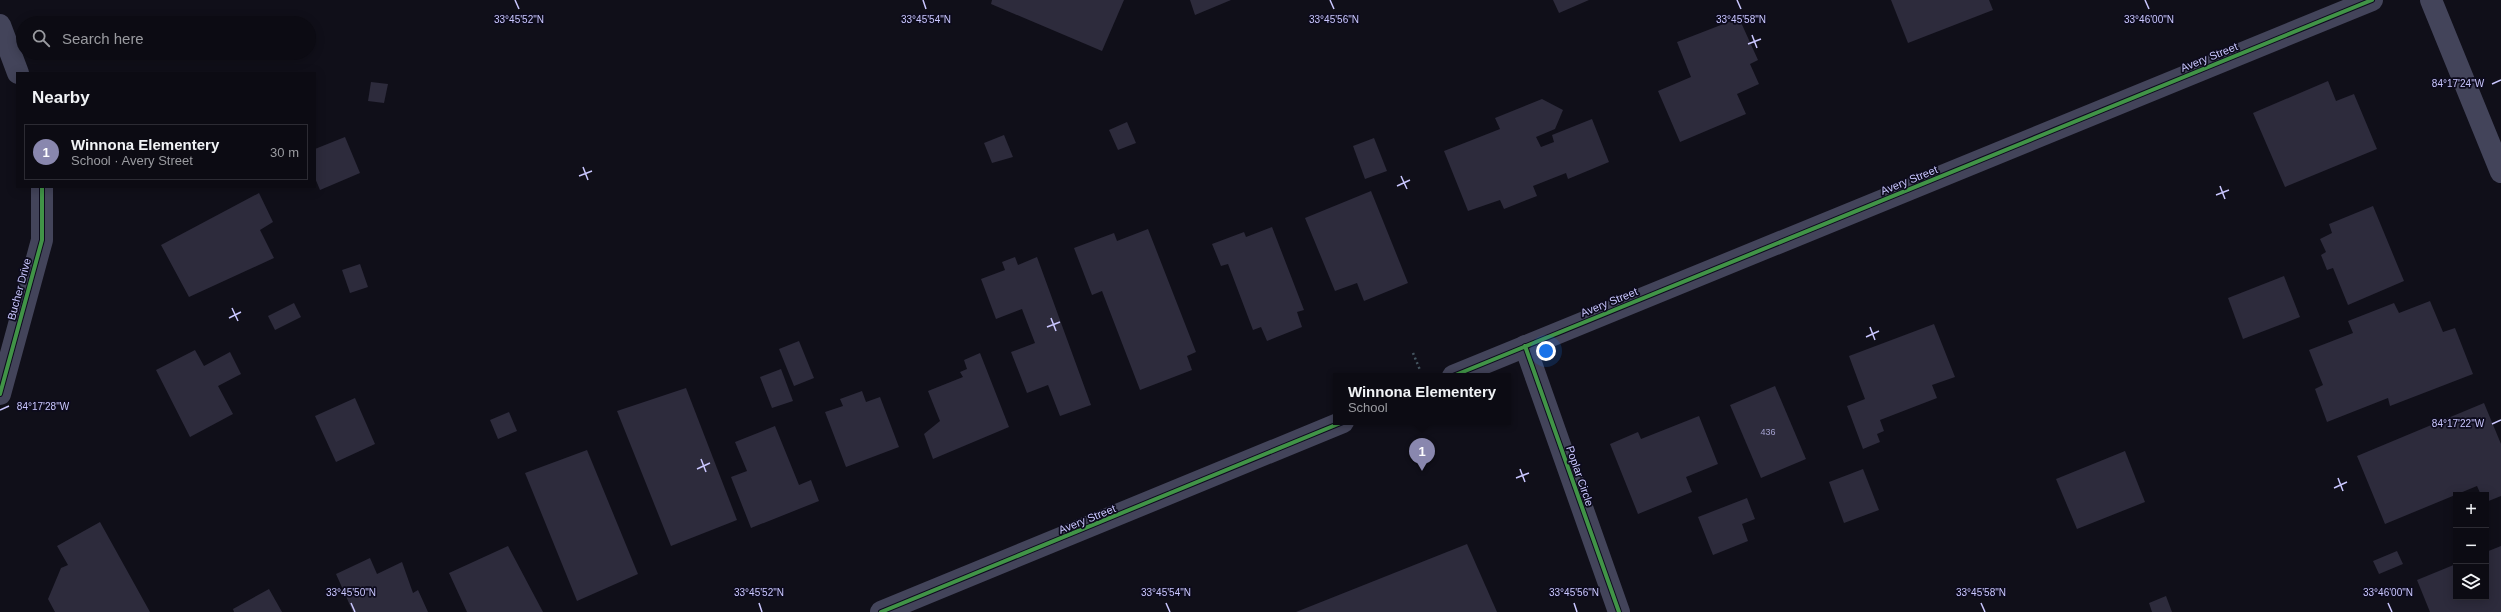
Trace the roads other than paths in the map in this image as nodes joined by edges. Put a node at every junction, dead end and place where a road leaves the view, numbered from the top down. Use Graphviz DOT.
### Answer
graph roads {
  1 [pos="2372,0"];
  2 [pos="2431,0"];
  3 [pos="0,25"];
  4 [pos="18,72"];
  5 [pos="2501,172"];
  6 [pos="42,188"];
  7 [pos="1525,346"];
  8 [pos="1460,373"];
  9 [pos="0,394"];
  10 [pos="1336,425"];
  11 [pos="881,612"];
  12 [pos="1618,612"];
  1 -- 7 [label="street, Avery Street"];
  2 -- 5 [label="street"];
  3 -- 4 [label="street"];
  6 -- 9 [label="street, Bucher Drive"];
  7 -- 8 [label="street, Avery Street"];
  7 -- 12 [label="street, Poplar Circle"];
  10 -- 11 [label="street, Avery Street"];
}
